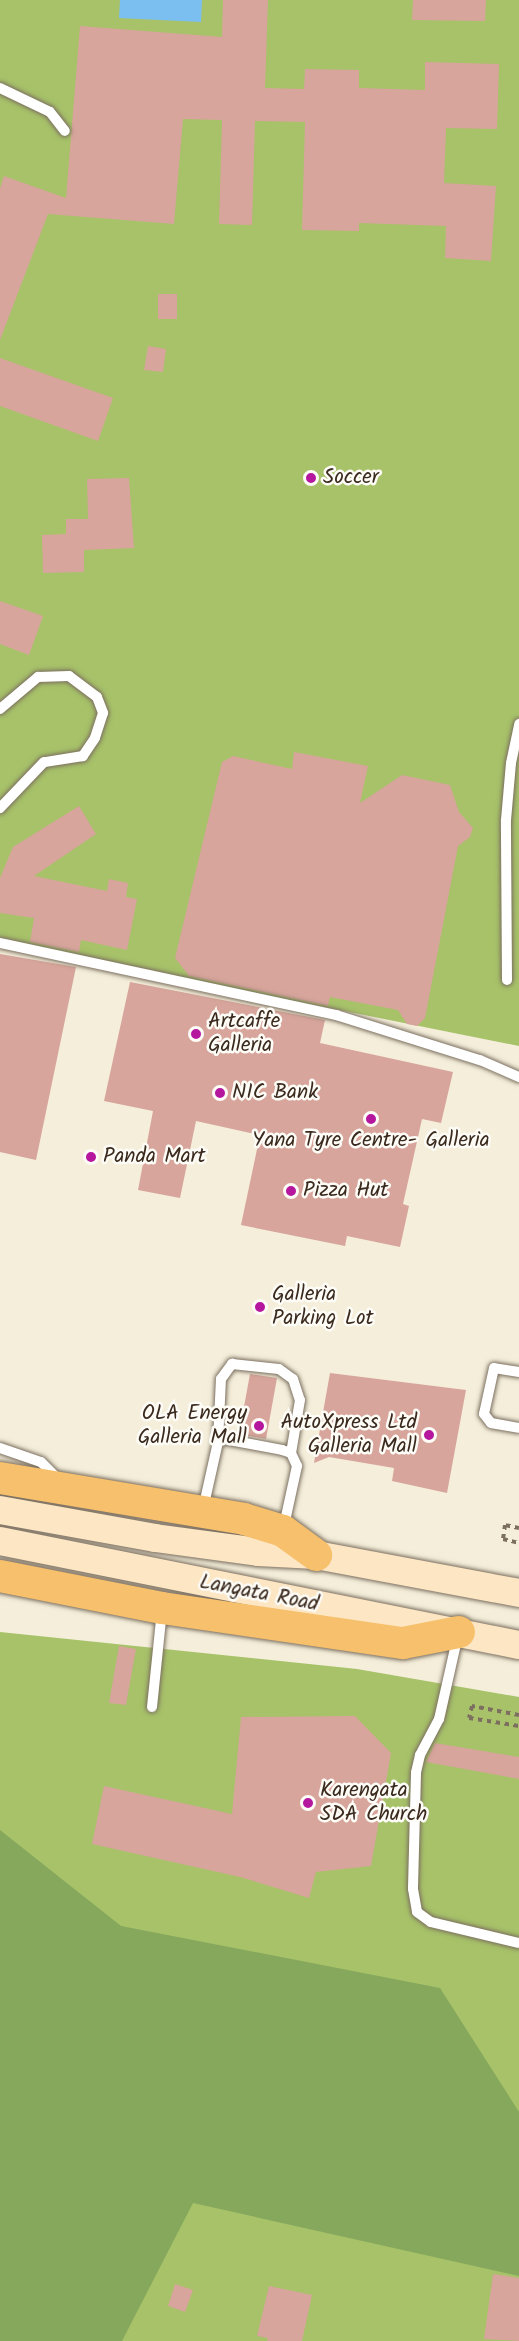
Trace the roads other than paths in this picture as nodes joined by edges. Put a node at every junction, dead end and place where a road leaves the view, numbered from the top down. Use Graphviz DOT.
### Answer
graph roads {
  1 [pos="0,88"];
  2 [pos="65,130"];
  3 [pos="0,709"];
  4 [pos="519,724"];
  5 [pos="0,808"];
  6 [pos="0,943"];
  7 [pos="507,980"];
  8 [pos="519,1077"];
  9 [pos="519,1372"];
  10 [pos="519,1428"];
  11 [pos="218,1442"];
  12 [pos="0,1448"];
  13 [pos="291,1453"];
  14 [pos="0,1478"];
  15 [pos="64,1488"];
  16 [pos="0,1510"];
  17 [pos="202,1512"];
  18 [pos="283,1532"];
  19 [pos="0,1541"];
  20 [pos="316,1555"];
  21 [pos="0,1576"];
  22 [pos="519,1593"];
  23 [pos="0,1595"];
  24 [pos="162,1608"];
  25 [pos="459,1632"];
  26 [pos="519,1645"];
  27 [pos="152,1707"];
  28 [pos="519,1943"];
  1 -- 2 [label="lane"];
  3 -- 5 [label="lane"];
  4 -- 7 [label="lane"];
  6 -- 8 [label="lane"];
  9 -- 10 [label="lane"];
  11 -- 13 [label="lane"];
  11 -- 13 [label="lane"];
  11 -- 17 [label="lane"];
  12 -- 15 [label="lane"];
  13 -- 18 [label="lane"];
  14 -- 15 [label="main road"];
  15 -- 17 [label="main road"];
  16 -- 20 [label="main road, Langata Road"];
  17 -- 18 [label="main road"];
  18 -- 20 [label="main road"];
  19 -- 25 [label="main road, Langata Road"];
  20 -- 22 [label="main road, Langata Road"];
  21 -- 24 [label="main road"];
  23 -- 24 [label="main road"];
  24 -- 25 [label="main road"];
  24 -- 27 [label="lane"];
  25 -- 26 [label="main road, Langata Road"];
  25 -- 28 [label="lane"];
}
